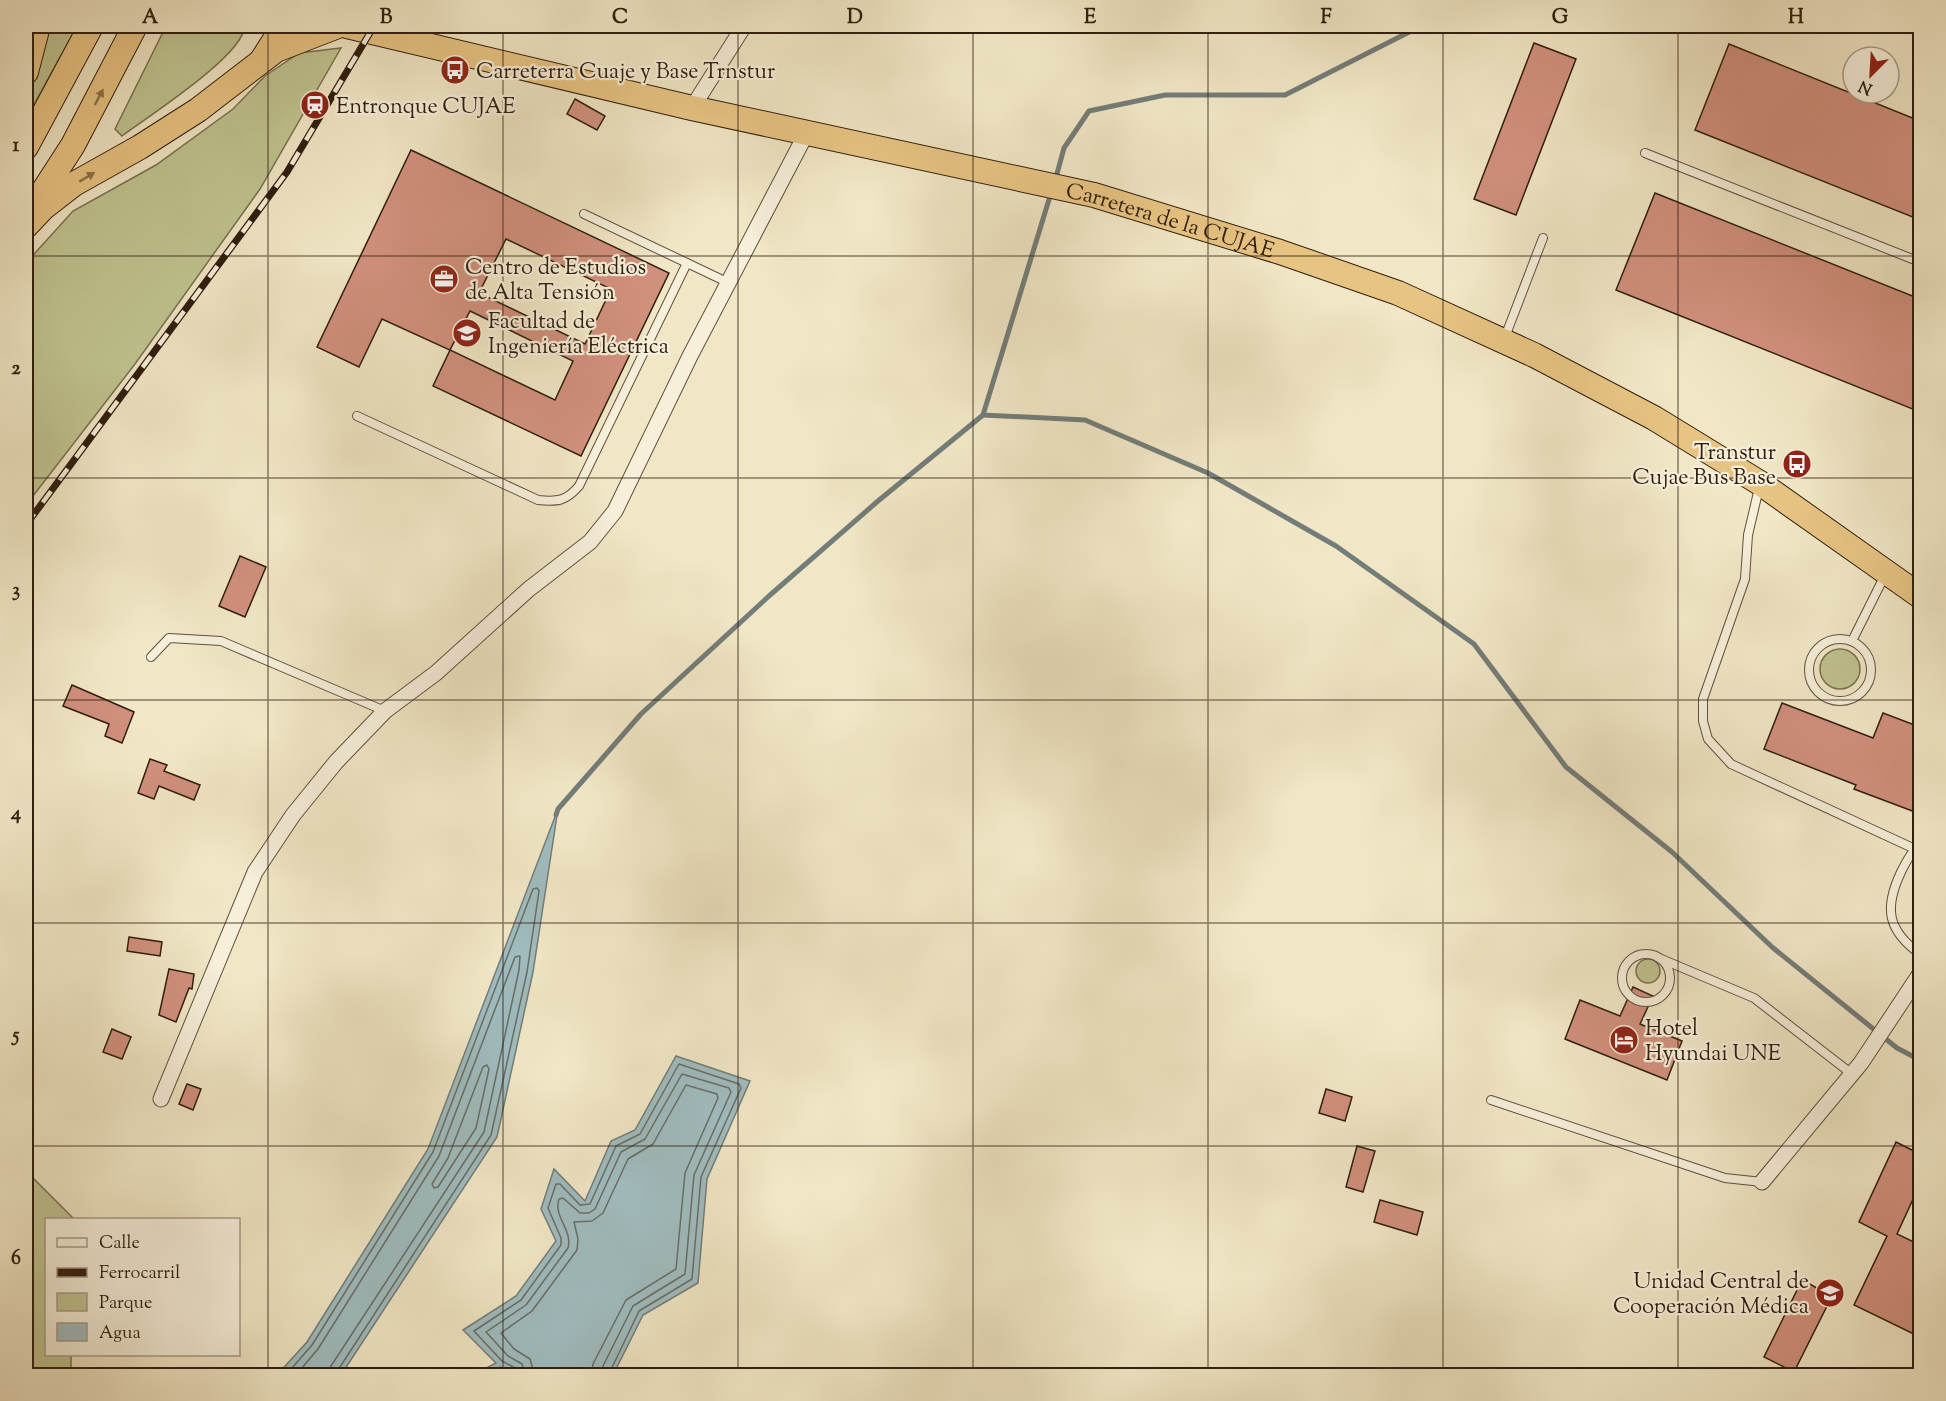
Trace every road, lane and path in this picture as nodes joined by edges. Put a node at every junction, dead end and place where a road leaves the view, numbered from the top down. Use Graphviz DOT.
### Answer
graph roads {
  1 [pos="38,26"];
  2 [pos="91,26"];
  3 [pos="135,26"];
  4 [pos="277,26"];
  5 [pos="338,26"];
  6 [pos="347,26"];
  7 [pos="744,26"];
  8 [pos="261,62"];
  9 [pos="26,72"];
  10 [pos="692,108"];
  11 [pos="807,132"];
  12 [pos="26,147"];
  13 [pos="1646,153"];
  14 [pos="584,214"];
  15 [pos="26,219"];
  16 [pos="26,226"];
  17 [pos="1543,238"];
  18 [pos="687,262"];
  19 [pos="1920,262"];
  20 [pos="729,282"];
  21 [pos="1503,341"];
  22 [pos="357,416"];
  23 [pos="1760,483"];
  24 [pos="1887,571"];
  25 [pos="1920,596"];
  26 [pos="1852,641"];
  27 [pos="152,657"];
  28 [pos="385,711"];
  29 [pos="1918,847"];
  30 [pos="1920,954"];
  31 [pos="1659,958"];
  32 [pos="1920,974"];
  33 [pos="1852,1074"];
  34 [pos="161,1100"];
  35 [pos="1491,1100"];
  36 [pos="1762,1182"];
  1 -- 9 [label="highway"];
  2 -- 12 [label="highway"];
  15 -- 3 [label="highway, one-way"];
  4 -- 8 [label="highway"];
  5 -- 8 [label="highway"];
  6 -- 10 [label="highway, Carretera de la CUJAE"];
  7 -- 10 [label="street"];
  16 -- 8 [label="highway, one-way"];
  10 -- 11 [label="highway, Carretera de la CUJAE"];
  11 -- 20 [label="street"];
  11 -- 21 [label="highway, Carretera de la CUJAE"];
  13 -- 19 [label="lane"];
  14 -- 18 [label="lane"];
  17 -- 21 [label="lane"];
  18 -- 20 [label="lane"];
  18 -- 22 [label="lane"];
  20 -- 28 [label="street"];
  21 -- 23 [label="highway, Carretera de la CUJAE"];
  23 -- 24 [label="highway, Carretera de la CUJAE"];
  23 -- 29 [label="lane"];
  24 -- 25 [label="highway, Carretera de la CUJAE"];
  24 -- 26 [label="lane"];
  26 -- 26 [label="lane"];
  27 -- 28 [label="lane"];
  28 -- 34 [label="street"];
  29 -- 30 [label="lane"];
  31 -- 31 [label="lane"];
  31 -- 33 [label="lane"];
  32 -- 33 [label="street"];
  33 -- 36 [label="street"];
  35 -- 36 [label="lane"];
}
